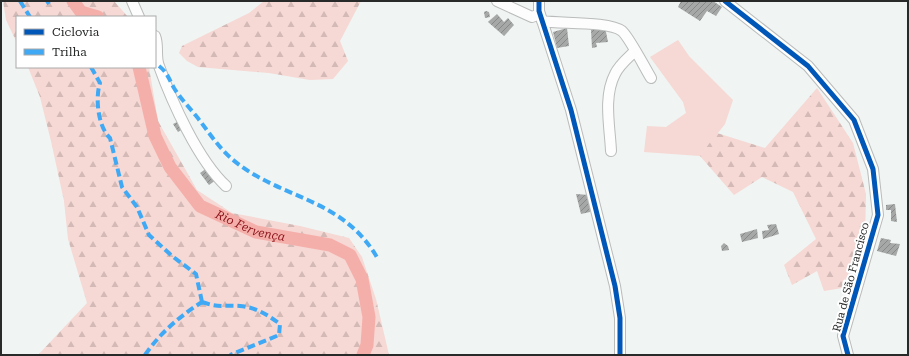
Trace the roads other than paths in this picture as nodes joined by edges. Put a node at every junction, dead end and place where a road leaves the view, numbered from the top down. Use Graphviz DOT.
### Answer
graph roads {
  1 [pos="132,1"];
  2 [pos="498,1"];
  3 [pos="539,1"];
  4 [pos="725,1"];
  5 [pos="139,16"];
  6 [pos="541,18"];
  7 [pos="156,44"];
  8 [pos="635,51"];
  9 [pos="651,78"];
  10 [pos="611,151"];
  11 [pos="226,186"];
  12 [pos="620,355"];
  13 [pos="848,355"];
  1 -- 5 [label="street"];
  2 -- 6 [label="street"];
  3 -- 6 [label="street"];
  4 -- 13 [label="street, Rua de São Francisco"];
  6 -- 8 [label="street"];
  6 -- 12 [label="street"];
  7 -- 11 [label="street"];
  8 -- 9 [label="street"];
  8 -- 10 [label="street"];
}
